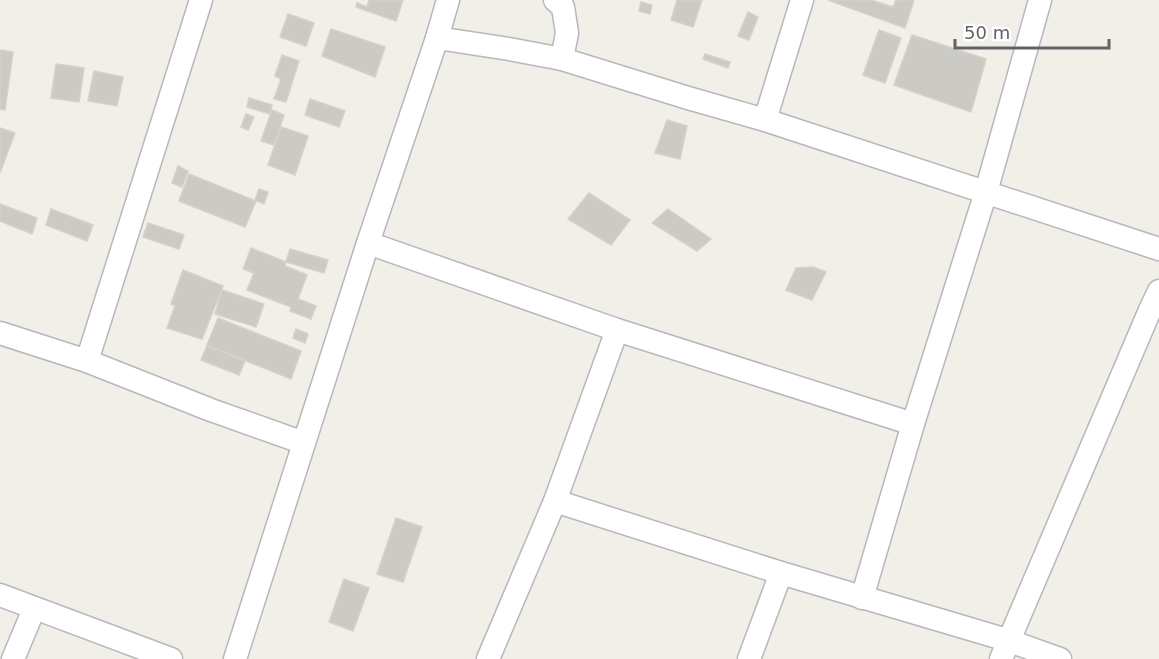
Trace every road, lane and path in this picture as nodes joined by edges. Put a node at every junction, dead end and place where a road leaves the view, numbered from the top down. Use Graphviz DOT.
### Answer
graph roads {
  1 [pos="201,0"];
  2 [pos="448,0"];
  3 [pos="802,0"];
  4 [pos="1040,0"];
  5 [pos="561,2"];
  6 [pos="437,38"];
  7 [pos="562,59"];
  8 [pos="765,120"];
  9 [pos="986,192"];
  10 [pos="368,243"];
  11 [pos="1159,249"];
  12 [pos="1159,291"];
  13 [pos="617,330"];
  14 [pos="0,333"];
  15 [pos="87,361"];
  16 [pos="913,424"];
  17 [pos="304,443"];
  18 [pos="555,501"];
  19 [pos="781,573"];
  20 [pos="0,595"];
  21 [pos="862,598"];
  22 [pos="34,609"];
  23 [pos="1004,650"];
  24 [pos="13,659"];
  25 [pos="171,659"];
  26 [pos="235,659"];
  27 [pos="488,659"];
  28 [pos="749,659"];
  29 [pos="1060,659"];
  1 -- 15 [label="street"];
  2 -- 6 [label="street"];
  3 -- 8 [label="street"];
  4 -- 9 [label="street"];
  5 -- 7 [label="street"];
  6 -- 7 [label="street"];
  6 -- 10 [label="street"];
  7 -- 8 [label="street"];
  8 -- 9 [label="street"];
  9 -- 11 [label="street"];
  9 -- 16 [label="street"];
  10 -- 13 [label="street"];
  10 -- 17 [label="street"];
  12 -- 23 [label="street"];
  13 -- 16 [label="street"];
  13 -- 18 [label="street"];
  14 -- 15 [label="street"];
  15 -- 17 [label="street"];
  16 -- 21 [label="street"];
  17 -- 26 [label="street"];
  18 -- 19 [label="street"];
  18 -- 27 [label="street"];
  19 -- 21 [label="street"];
  19 -- 28 [label="street"];
  20 -- 22 [label="street"];
  21 -- 23 [label="street"];
  22 -- 24 [label="street"];
  22 -- 25 [label="street"];
  23 -- 29 [label="street"];
}
